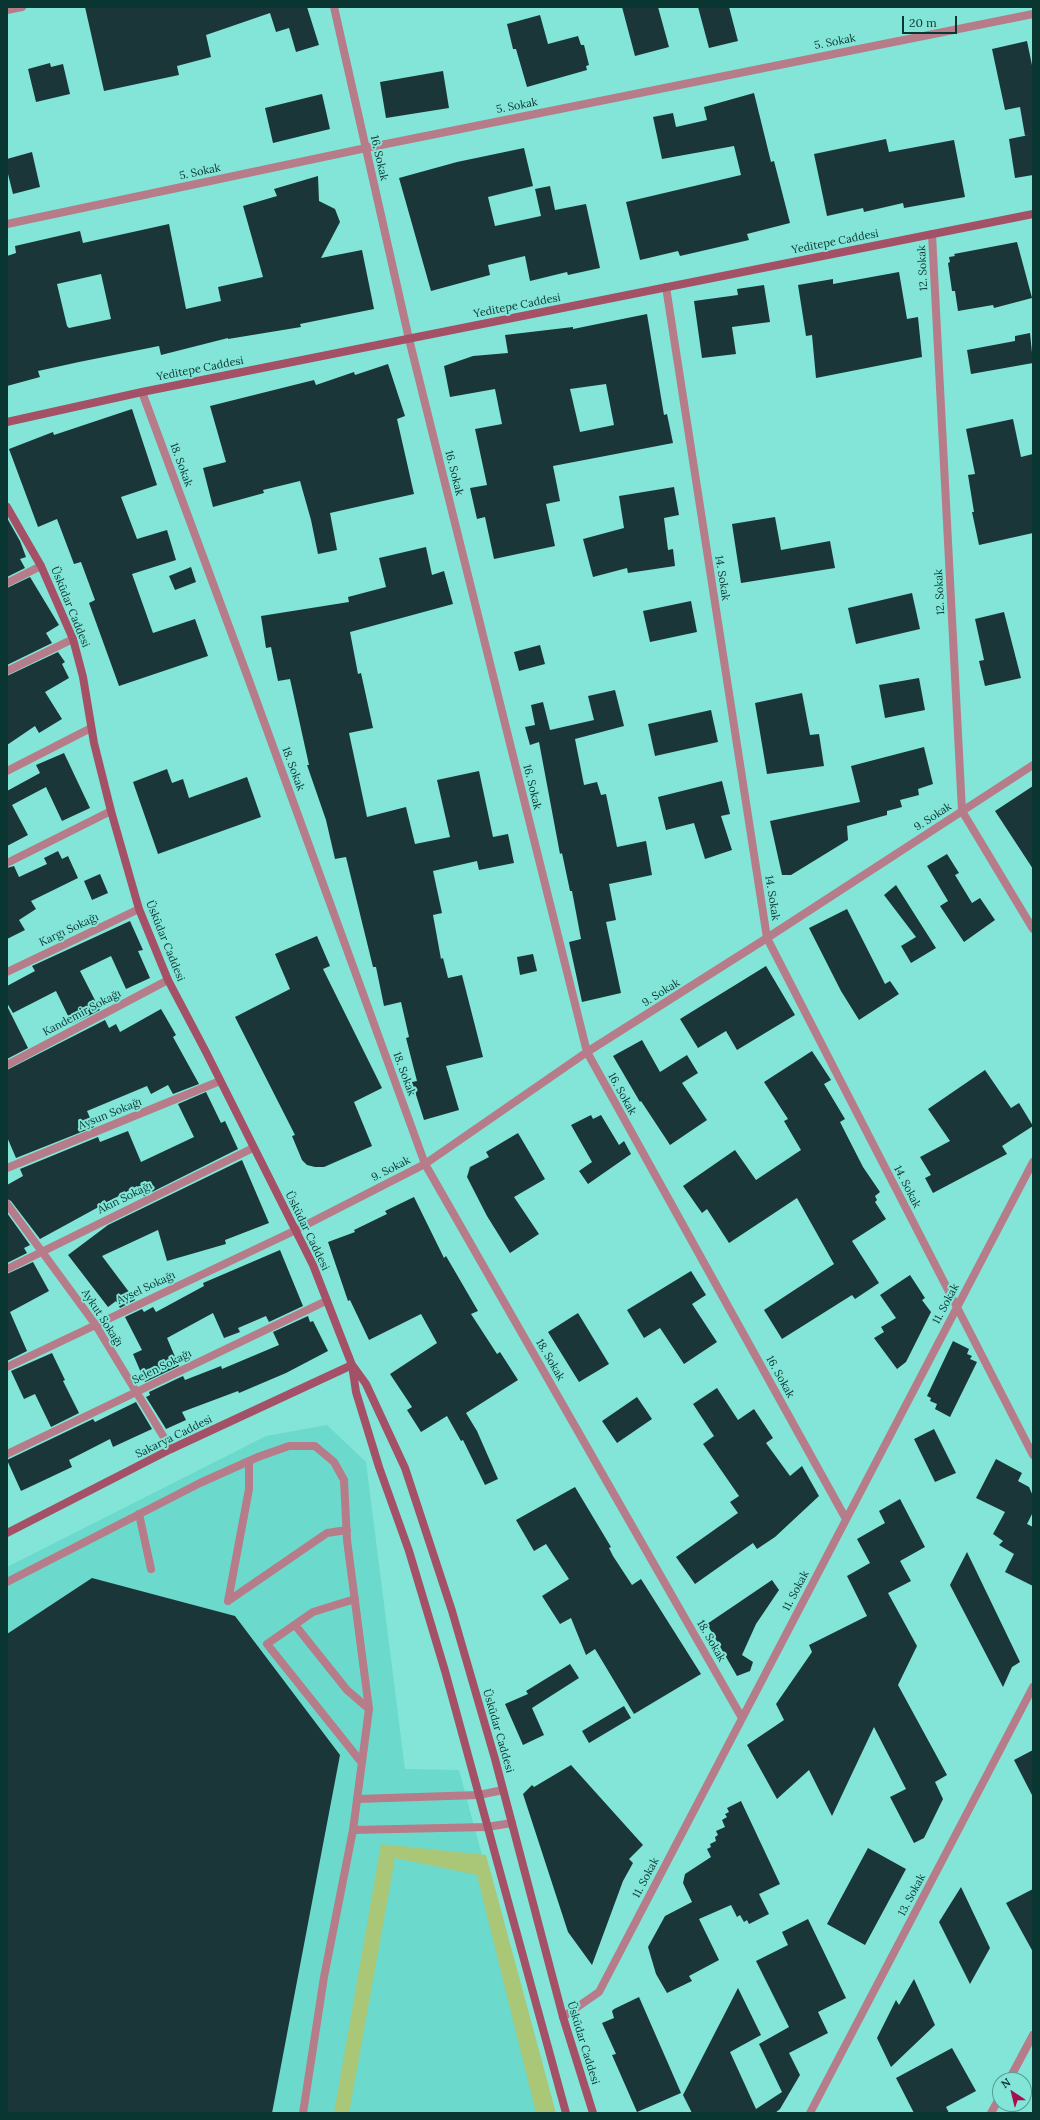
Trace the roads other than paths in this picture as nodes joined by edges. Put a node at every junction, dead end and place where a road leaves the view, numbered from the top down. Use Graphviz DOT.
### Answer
graph roads {
  1 [pos="22,7"];
  2 [pos="334,7"];
  3 [pos="7,10"];
  4 [pos="1033,14"];
  5 [pos="366,148"];
  6 [pos="1033,214"];
  7 [pos="7,224"];
  8 [pos="932,234"];
  9 [pos="666,287"];
  10 [pos="409,339"];
  11 [pos="142,392"];
  12 [pos="7,422"];
  13 [pos="8,510"];
  14 [pos="41,566"];
  15 [pos="7,583"];
  16 [pos="73,639"];
  17 [pos="7,672"];
  18 [pos="91,728"];
  19 [pos="1033,765"];
  20 [pos="7,771"];
  21 [pos="111,811"];
  22 [pos="962,811"];
  23 [pos="7,863"];
  24 [pos="139,909"];
  25 [pos="1033,929"];
  26 [pos="767,938"];
  27 [pos="7,972"];
  28 [pos="168,980"];
  29 [pos="587,1052"];
  30 [pos="7,1065"];
  31 [pos="220,1081"];
  32 [pos="253,1148"];
  33 [pos="1033,1162"];
  34 [pos="424,1164"];
  35 [pos="7,1168"];
  36 [pos="7,1204"];
  37 [pos="296,1230"];
  38 [pos="42,1251"];
  39 [pos="7,1269"];
  40 [pos="326,1301"];
  41 [pos="957,1308"];
  42 [pos="95,1324"];
  43 [pos="352,1365"];
  44 [pos="7,1367"];
  45 [pos="136,1392"];
  46 [pos="172,1449"];
  47 [pos="7,1454"];
  48 [pos="1033,1455"];
  49 [pos="249,1461"];
  50 [pos="139,1514"];
  51 [pos="846,1519"];
  52 [pos="347,1530"];
  53 [pos="7,1533"];
  54 [pos="151,1569"];
  55 [pos="7,1582"];
  56 [pos="355,1599"];
  57 [pos="295,1625"];
  58 [pos="1033,1687"];
  59 [pos="368,1709"];
  60 [pos="742,1718"];
  61 [pos="362,1764"];
  62 [pos="503,1790"];
  63 [pos="479,1795"];
  64 [pos="357,1799"];
  65 [pos="512,1823"];
  66 [pos="487,1827"];
  67 [pos="353,1830"];
  68 [pos="563,2017"];
  69 [pos="1033,2035"];
  70 [pos="1013,2072"];
  71 [pos="303,2113"];
  72 [pos="566,2113"];
  73 [pos="593,2113"];
  74 [pos="810,2113"];
  1 -- 3 [label="street"];
  2 -- 5 [label="street, 16. Sokak"];
  4 -- 5 [label="street, 5. Sokak"];
  5 -- 7 [label="street, 5. Sokak"];
  5 -- 10 [label="street, 16. Sokak"];
  6 -- 8 [label="main road, Yeditepe Caddesi"];
  8 -- 9 [label="main road, Yeditepe Caddesi"];
  8 -- 22 [label="street, 12. Sokak"];
  9 -- 10 [label="main road, Yeditepe Caddesi"];
  9 -- 26 [label="street, 14. Sokak"];
  10 -- 11 [label="main road, Yeditepe Caddesi"];
  10 -- 29 [label="street, 16. Sokak"];
  11 -- 12 [label="main road, Yeditepe Caddesi"];
  11 -- 34 [label="street, 18. Sokak"];
  13 -- 14 [label="main road, Üsküdar Caddesi"];
  14 -- 15 [label="street"];
  14 -- 16 [label="main road, Üsküdar Caddesi"];
  16 -- 17 [label="street"];
  16 -- 18 [label="main road, Üsküdar Caddesi"];
  18 -- 20 [label="street"];
  18 -- 21 [label="main road, Üsküdar Caddesi"];
  19 -- 22 [label="street, 9. Sokak"];
  21 -- 23 [label="street"];
  21 -- 24 [label="main road, Üsküdar Caddesi"];
  22 -- 25 [label="street, 12. Sokak"];
  22 -- 26 [label="street, 9. Sokak"];
  24 -- 27 [label="street, Kargı Sokağı"];
  24 -- 28 [label="main road, Üsküdar Caddesi"];
  26 -- 29 [label="street, 9. Sokak"];
  26 -- 41 [label="street, 14. Sokak"];
  28 -- 30 [label="street, Kandemir Sokağı"];
  28 -- 31 [label="main road, Üsküdar Caddesi"];
  29 -- 34 [label="street, 9. Sokak"];
  29 -- 51 [label="street, 16. Sokak"];
  31 -- 32 [label="main road, Üsküdar Caddesi"];
  31 -- 35 [label="street, Aysun Sokağı"];
  32 -- 37 [label="main road, Üsküdar Caddesi"];
  32 -- 38 [label="street, Akın Sokağı"];
  33 -- 41 [label="street, 11. Sokak"];
  34 -- 37 [label="street, 9. Sokak"];
  34 -- 60 [label="street, 18. Sokak"];
  36 -- 38 [label="street, Aykut Sokağı"];
  37 -- 40 [label="main road, Üsküdar Caddesi"];
  37 -- 42 [label="street, Aysel Sokağı"];
  38 -- 39 [label="street, Akın Sokağı"];
  38 -- 42 [label="street, Aykut Sokağı"];
  40 -- 43 [label="main road, Üsküdar Caddesi"];
  40 -- 45 [label="street, Selen Sokağı"];
  41 -- 48 [label="street, 14. Sokak"];
  41 -- 51 [label="street, 11. Sokak"];
  42 -- 44 [label="street, Aysel Sokağı"];
  42 -- 45 [label="street, Aykut Sokağı"];
  43 -- 46 [label="main road, Sakarya Caddesi"];
  43 -- 62 [label="main road, Üsküdar Caddesi"];
  43 -- 63 [label="main road, Üsküdar Caddesi"];
  45 -- 46 [label="street, Aykut Sokağı"];
  45 -- 47 [label="street, Selen Sokağı"];
  46 -- 53 [label="main road, Sakarya Caddesi"];
  49 -- 50 [label="street"];
  49 -- 52 [label="street"];
  49 -- 52 [label="street"];
  50 -- 54 [label="street"];
  50 -- 55 [label="street"];
  51 -- 60 [label="street, 11. Sokak"];
  52 -- 56 [label="street"];
  56 -- 57 [label="street"];
  56 -- 59 [label="street"];
  57 -- 59 [label="street"];
  57 -- 61 [label="street"];
  58 -- 74 [label="street, 13. Sokak"];
  59 -- 61 [label="street"];
  60 -- 68 [label="street, 11. Sokak"];
  61 -- 64 [label="street"];
  62 -- 63 [label="street"];
  62 -- 65 [label="main road, Üsküdar Caddesi"];
  63 -- 64 [label="street"];
  63 -- 66 [label="main road, Üsküdar Caddesi"];
  64 -- 67 [label="street"];
  65 -- 66 [label="street"];
  65 -- 68 [label="main road, Üsküdar Caddesi"];
  66 -- 67 [label="street"];
  66 -- 72 [label="main road, Üsküdar Caddesi"];
  67 -- 71 [label="street"];
  68 -- 73 [label="main road, Üsküdar Caddesi"];
  69 -- 70 [label="street"];
}
